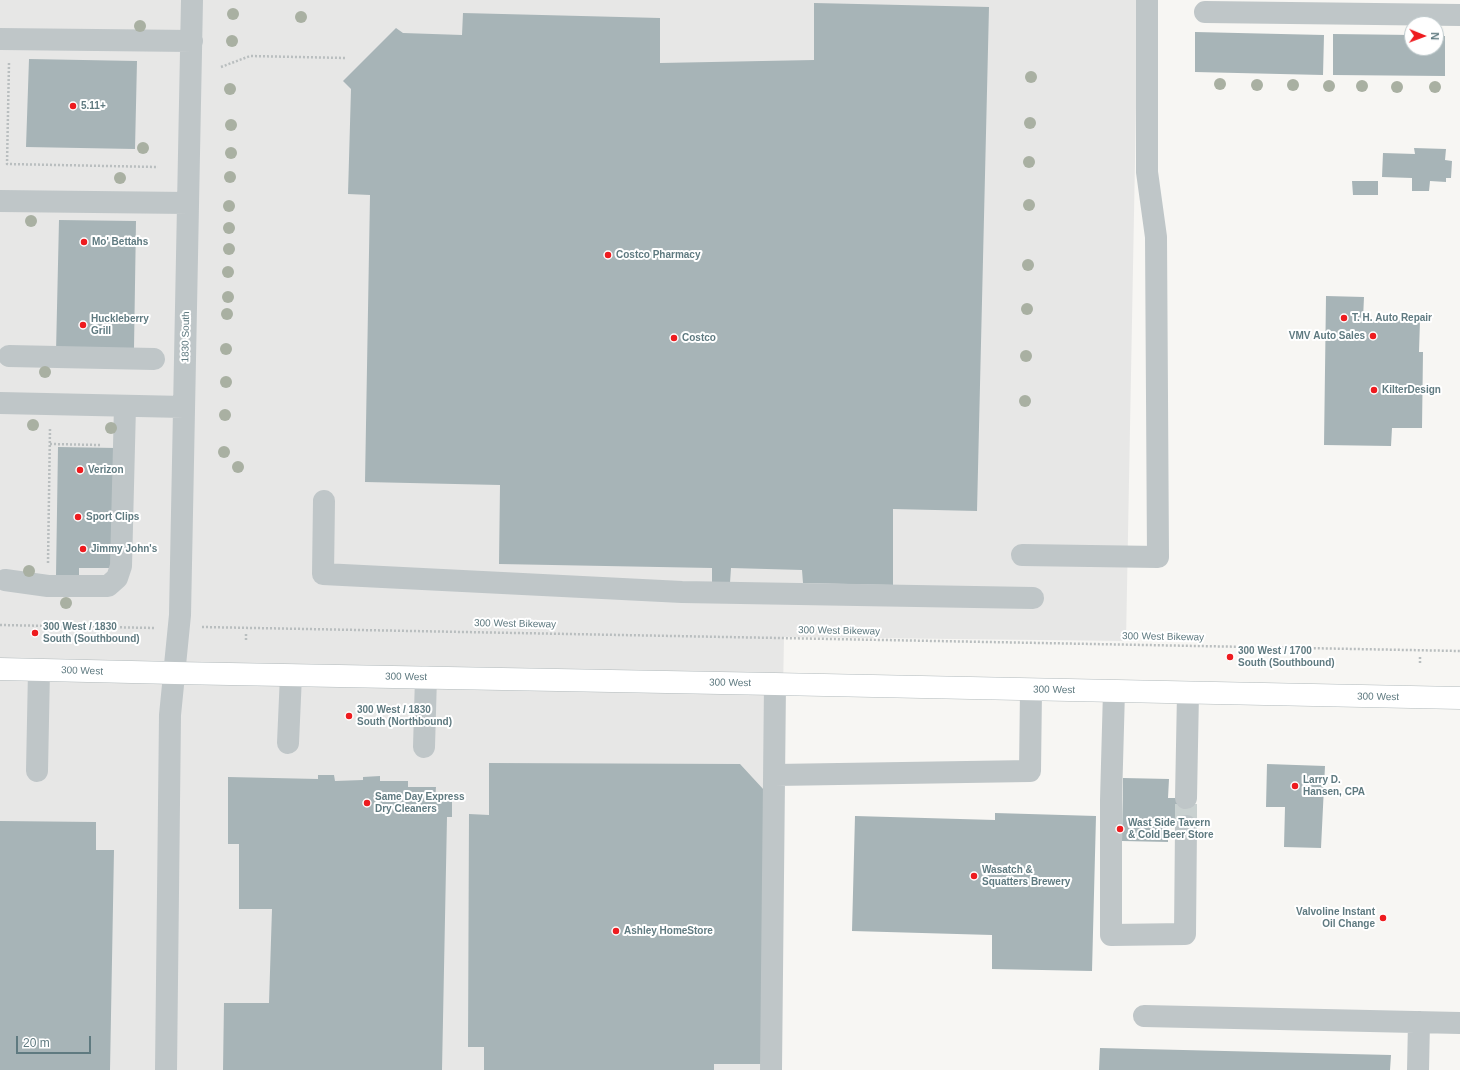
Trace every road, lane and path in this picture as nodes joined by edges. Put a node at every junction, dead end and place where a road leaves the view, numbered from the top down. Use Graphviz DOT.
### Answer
graph roads {
  1 [pos="192,0"];
  2 [pos="1147,0"];
  3 [pos="1205,12"];
  4 [pos="1460,15"];
  5 [pos="0,39"];
  6 [pos="192,41"];
  7 [pos="346,58"];
  8 [pos="10,59"];
  9 [pos="221,67"];
  10 [pos="158,167"];
  11 [pos="0,201"];
  12 [pos="188,204"];
  13 [pos="8,356"];
  14 [pos="154,359"];
  15 [pos="0,403"];
  16 [pos="125,406"];
  17 [pos="184,407"];
  18 [pos="50,426"];
  19 [pos="324,501"];
  20 [pos="1022,555"];
  21 [pos="5,580"];
  22 [pos="48,586"];
  23 [pos="1033,598"];
  24 [pos="0,625"];
  25 [pos="218,627"];
  26 [pos="140,628"];
  27 [pos="246,634"];
  28 [pos="246,640"];
  29 [pos="1460,651"];
  30 [pos="1420,657"];
  31 [pos="1420,663"];
  32 [pos="0,668"];
  33 [pos="39,670"];
  34 [pos="175,673"];
  35 [pos="291,675"];
  36 [pos="426,677"];
  37 [pos="775,684"];
  38 [pos="1031,690"];
  39 [pos="1114,691"];
  40 [pos="1188,693"];
  41 [pos="1460,698"];
  42 [pos="288,743"];
  43 [pos="424,747"];
  44 [pos="37,771"];
  45 [pos="775,775"];
  46 [pos="1186,798"];
  47 [pos="1186,826"];
  48 [pos="1144,1016"];
  49 [pos="1419,1022"];
  50 [pos="1460,1023"];
  51 [pos="166,1070"];
  52 [pos="772,1070"];
  53 [pos="1418,1070"];
  1 -- 6 [label="street, 1830 South"];
  2 -- 20 [label="street"];
  3 -- 4 [label="street"];
  5 -- 6 [label="street"];
  6 -- 12 [label="street, 1830 South"];
  7 -- 9 [label="path"];
  8 -- 10 [label="path"];
  11 -- 12 [label="street"];
  12 -- 17 [label="street, 1830 South"];
  13 -- 14 [label="street"];
  15 -- 16 [label="street"];
  16 -- 17 [label="street"];
  16 -- 22 [label="street"];
  17 -- 34 [label="street, 1830 South"];
  18 -- 22 [label="path"];
  19 -- 23 [label="street"];
  21 -- 22 [label="street"];
  24 -- 26 [label="path"];
  25 -- 29 [label="path, 300 West Bikeway"];
  27 -- 28 [label="path"];
  30 -- 31 [label="path"];
  32 -- 33 [label="main road, 300 West"];
  33 -- 34 [label="main road, 300 West"];
  33 -- 44 [label="street"];
  34 -- 35 [label="main road, 300 West"];
  34 -- 51 [label="street, 1830 South"];
  35 -- 36 [label="main road, 300 West"];
  35 -- 42 [label="street"];
  36 -- 37 [label="main road, 300 West"];
  36 -- 43 [label="street"];
  37 -- 38 [label="main road, 300 West"];
  37 -- 45 [label="street"];
  38 -- 39 [label="main road, 300 West"];
  38 -- 45 [label="street"];
  39 -- 40 [label="main road, 300 West"];
  39 -- 47 [label="street"];
  40 -- 41 [label="main road, 300 West"];
  40 -- 46 [label="street"];
  45 -- 52 [label="street"];
  48 -- 49 [label="street"];
  49 -- 50 [label="street"];
  49 -- 53 [label="street"];
}
